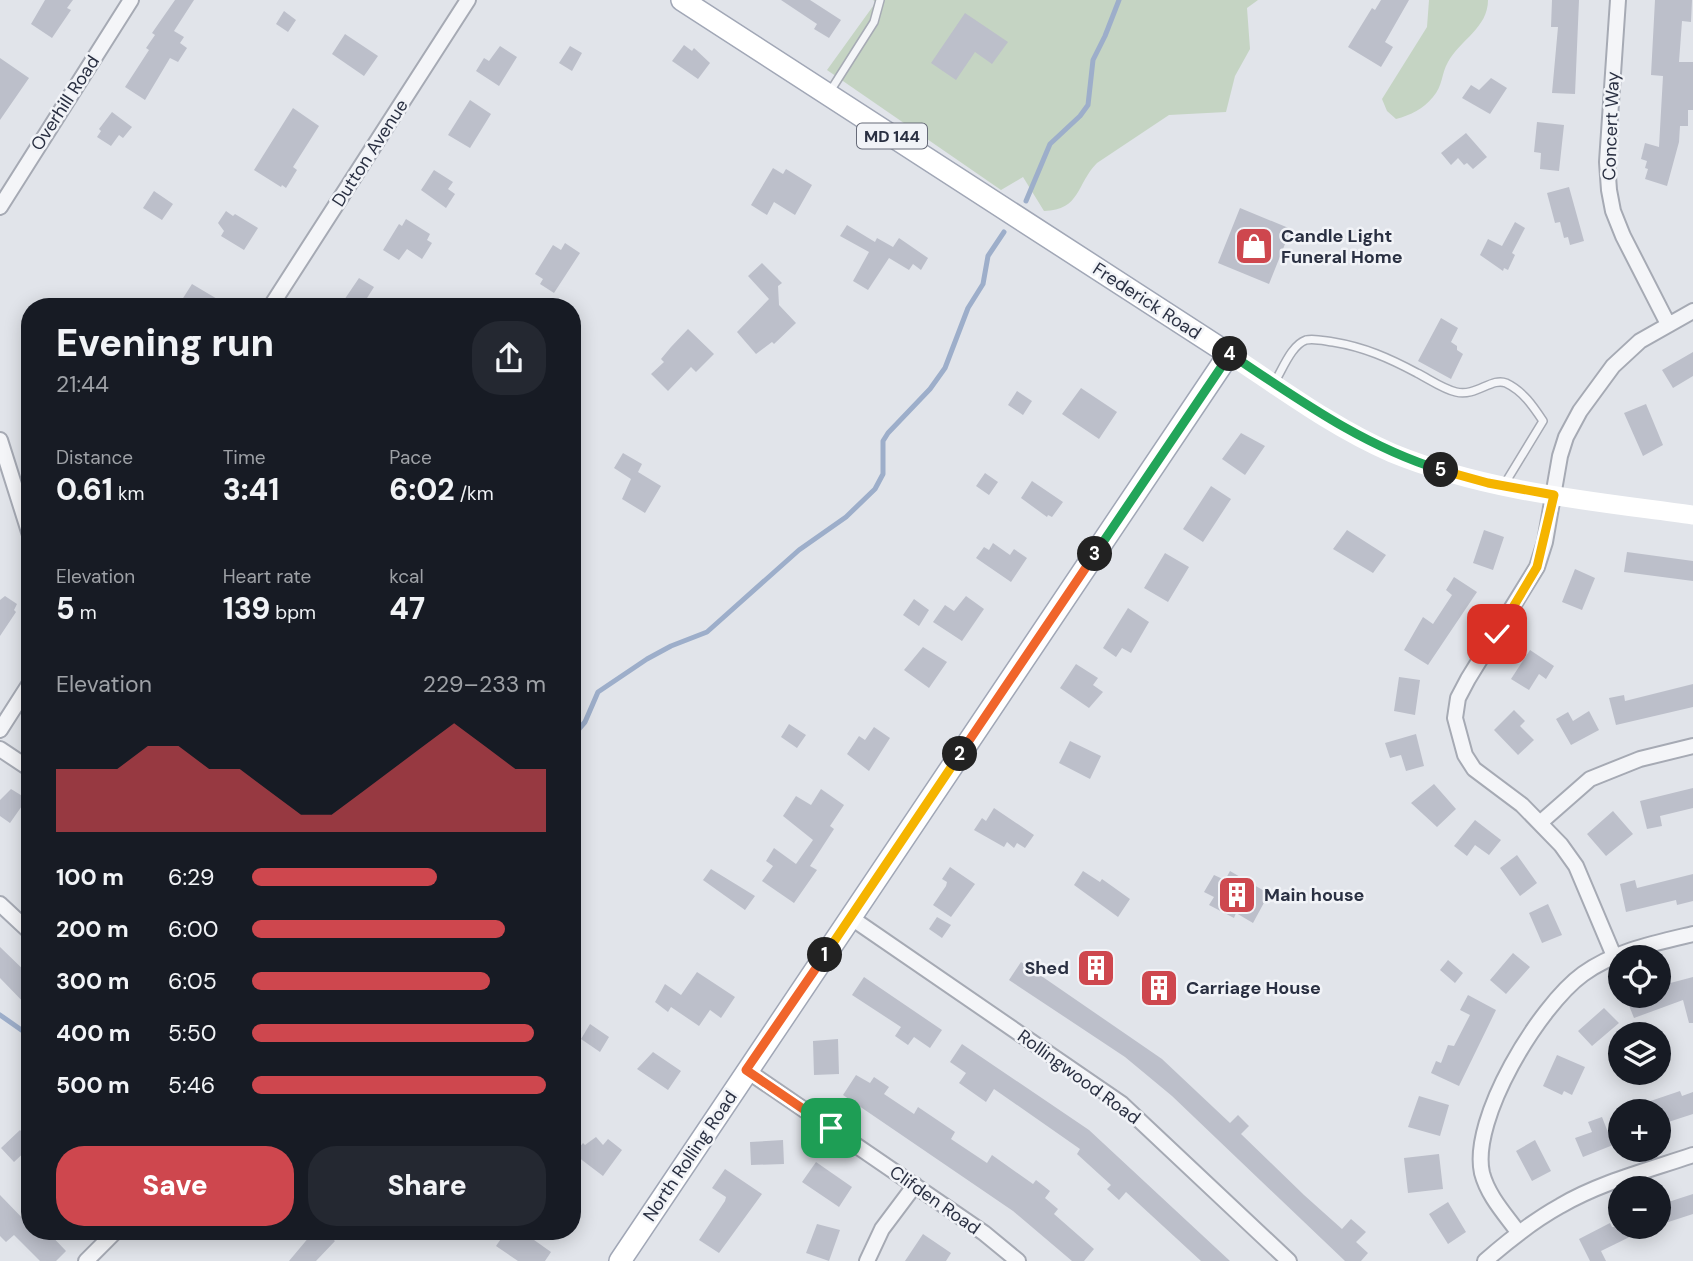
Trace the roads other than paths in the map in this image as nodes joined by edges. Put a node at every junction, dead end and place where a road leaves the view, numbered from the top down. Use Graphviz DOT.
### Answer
graph roads {
  1 [pos="131,0"];
  2 [pos="468,0"];
  3 [pos="880,0"];
  4 [pos="1618,0"];
  5 [pos="694,3"];
  6 [pos="828,94"];
  7 [pos="0,207"];
  8 [pos="276,298"];
  9 [pos="1693,311"];
  10 [pos="1668,324"];
  11 [pos="1229,354"];
  12 [pos="1274,383"];
  13 [pos="0,440"];
  14 [pos="1503,486"];
  15 [pos="1554,495"];
  16 [pos="21,507"];
  17 [pos="1693,515"];
  18 [pos="21,697"];
  19 [pos="0,730"];
  20 [pos="1693,746"];
  21 [pos="0,749"];
  22 [pos="21,763"];
  23 [pos="1541,822"];
  24 [pos="0,904"];
  25 [pos="850,917"];
  26 [pos="21,924"];
  27 [pos="1693,934"];
  28 [pos="1609,945"];
  29 [pos="1654,945"];
  30 [pos="1608,959"];
  31 [pos="746,1070"];
  32 [pos="1693,1155"];
  33 [pos="915,1185"];
  34 [pos="1518,1232"];
  35 [pos="107,1240"];
  36 [pos="86,1261"];
  37 [pos="620,1261"];
  38 [pos="867,1261"];
  39 [pos="1018,1261"];
  40 [pos="1289,1261"];
  41 [pos="1485,1261"];
  1 -- 7 [label="street, Overhill Road"];
  2 -- 8 [label="street, Dutton Avenue"];
  3 -- 6 [label="lane"];
  4 -- 10 [label="street, Concert Way"];
  5 -- 6 [label="main road, Frederick Road / MD 144"];
  6 -- 11 [label="main road, Frederick Road / MD 144"];
  9 -- 10 [label="street"];
  10 -- 15 [label="street"];
  11 -- 12 [label="main road, Frederick Road / MD 144"];
  11 -- 25 [label="main road, North Rolling Road"];
  12 -- 14 [label="main road, Frederick Road / MD 144"];
  12 -- 14 [label="lane"];
  13 -- 16 [label="street"];
  14 -- 15 [label="main road, Frederick Road / MD 144"];
  15 -- 17 [label="main road, Frederick Road / MD 144"];
  15 -- 23 [label="street"];
  18 -- 19 [label="street"];
  20 -- 23 [label="street"];
  21 -- 22 [label="street"];
  23 -- 28 [label="street"];
  24 -- 26 [label="street"];
  25 -- 31 [label="main road, North Rolling Road"];
  25 -- 40 [label="street, Rollingwood Road"];
  27 -- 29 [label="street"];
  30 -- 34 [label="street"];
  31 -- 33 [label="street, Clifden Road"];
  31 -- 37 [label="main road, North Rolling Road"];
  32 -- 34 [label="street"];
  33 -- 38 [label="street"];
  33 -- 39 [label="street, Clifden Road"];
  34 -- 41 [label="street"];
  35 -- 36 [label="street"];
}
